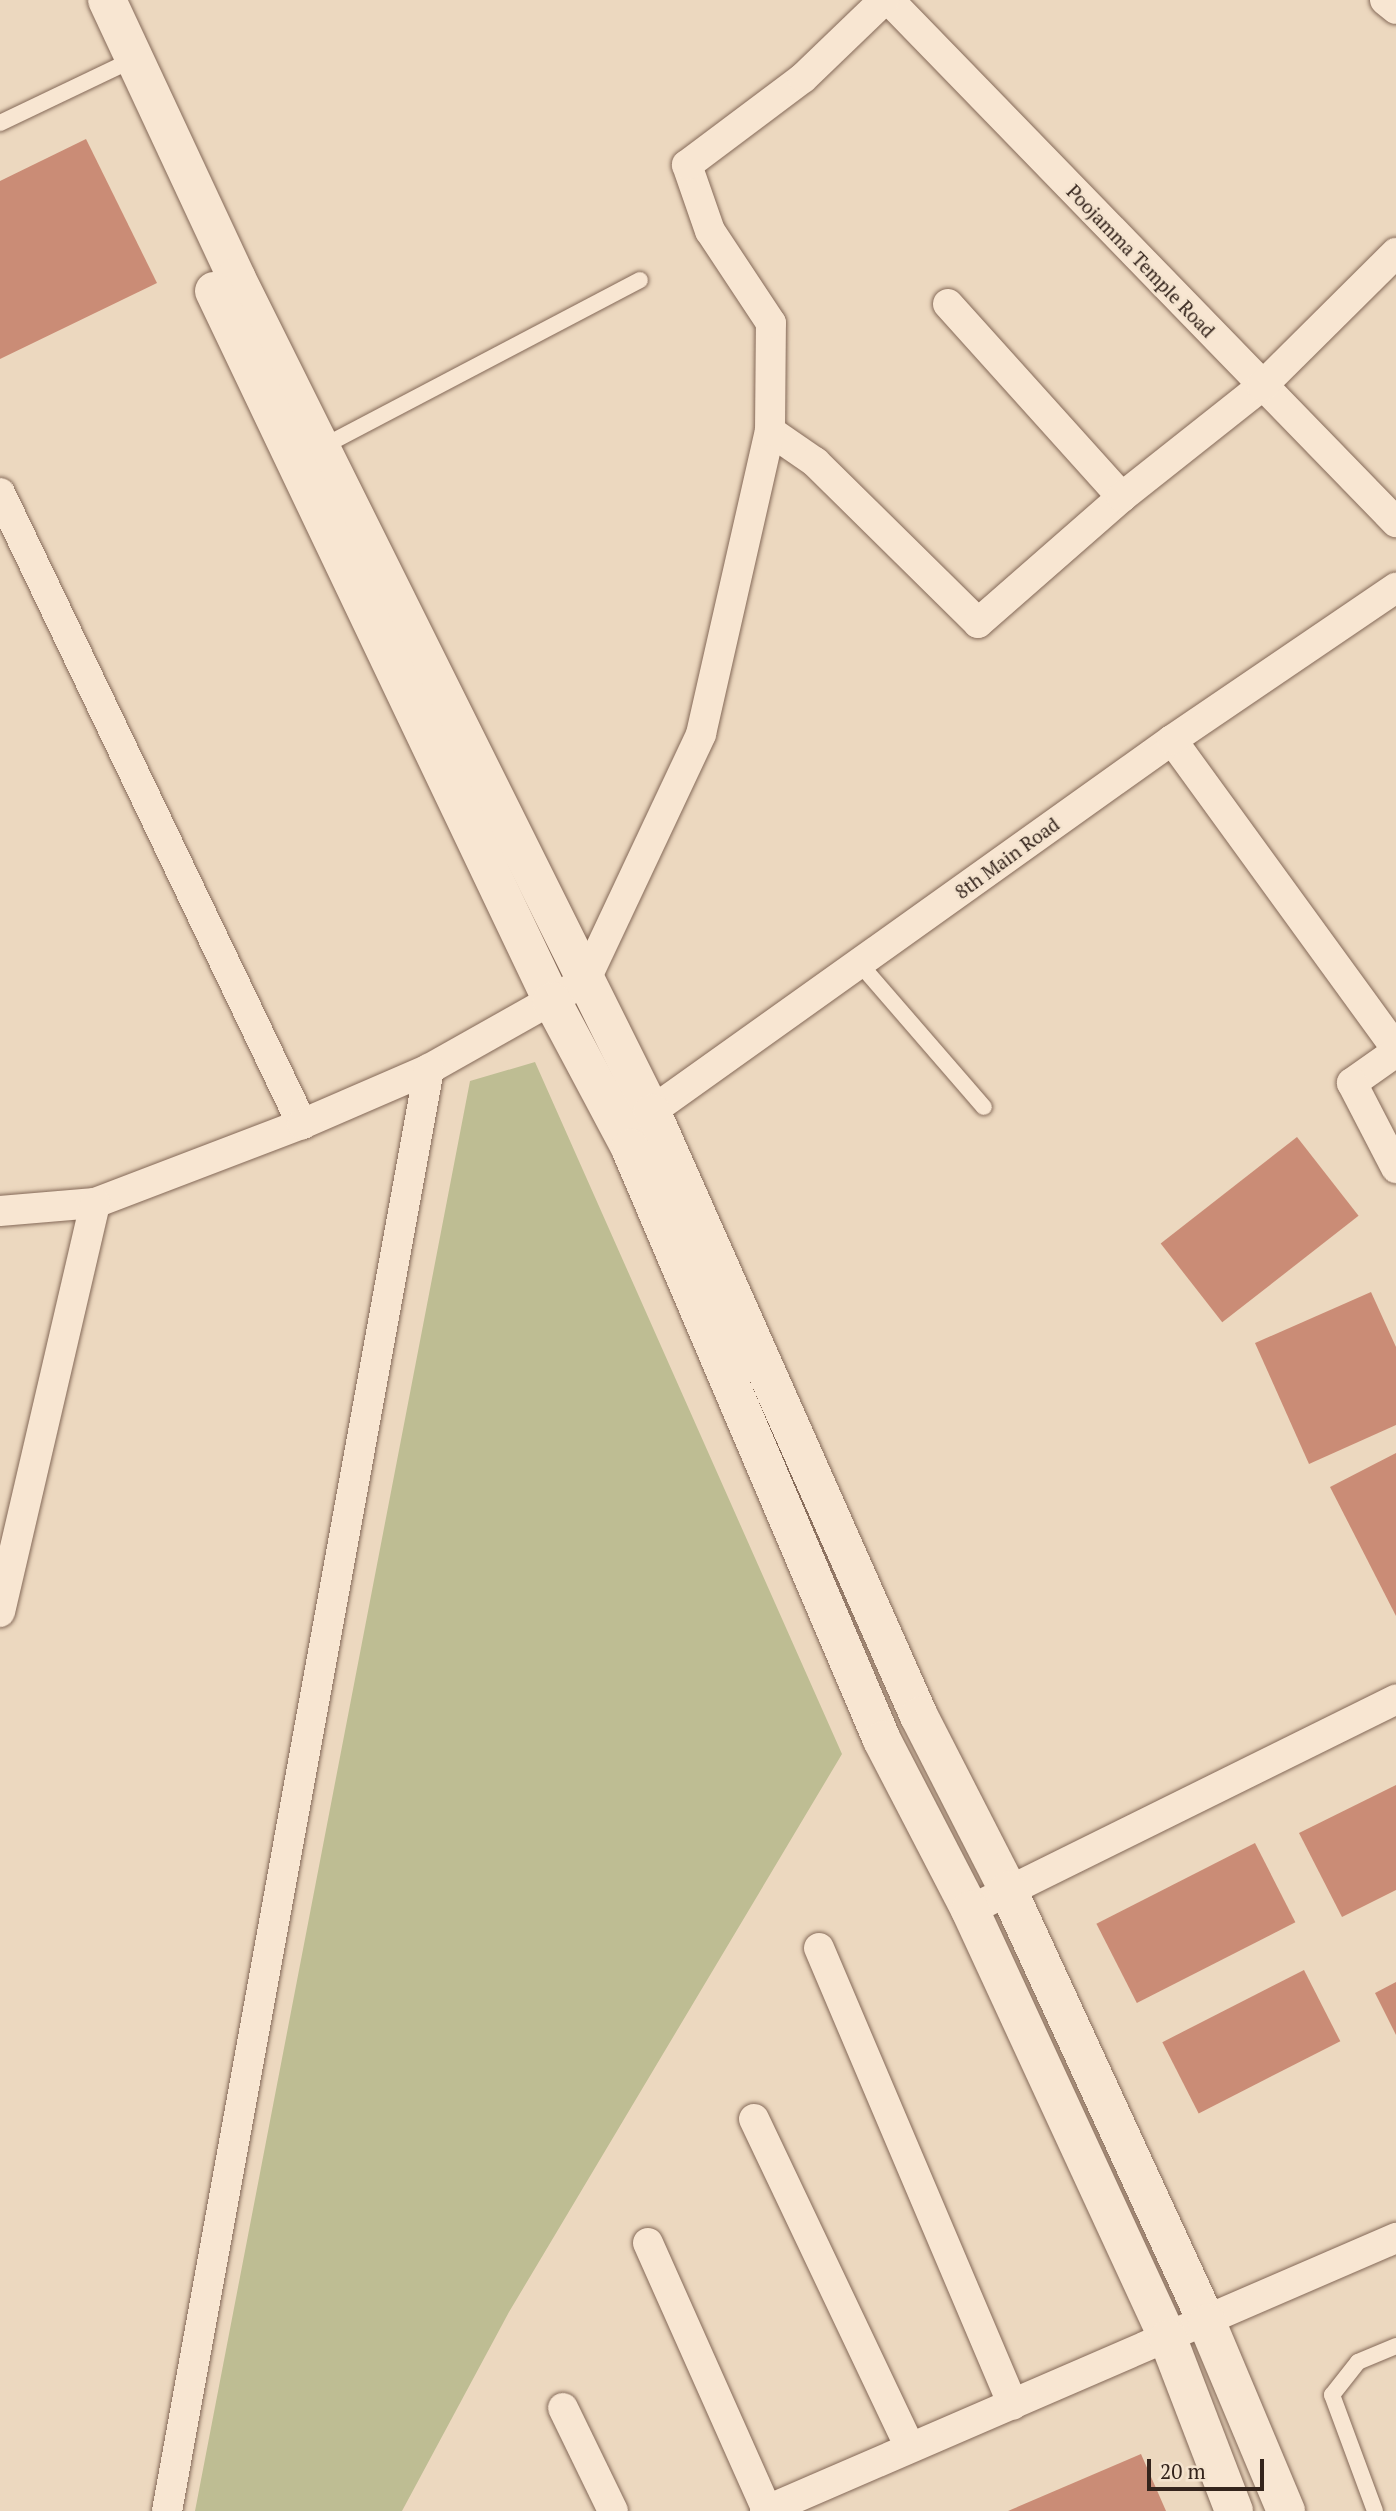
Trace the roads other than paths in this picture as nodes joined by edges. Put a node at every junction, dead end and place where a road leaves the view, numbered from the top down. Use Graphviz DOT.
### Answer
graph roads {
  1 [pos="80,0"];
  2 [pos="107,0"];
  3 [pos="886,0"];
  4 [pos="1385,0"];
  5 [pos="1396,9"];
  6 [pos="123,64"];
  7 [pos="0,123"];
  8 [pos="1395,257"];
  9 [pos="640,280"];
  10 [pos="948,304"];
  11 [pos="1262,386"];
  12 [pos="770,431"];
  13 [pos="322,447"];
  14 [pos="0,493"];
  15 [pos="1122,497"];
  16 [pos="1396,522"];
  17 [pos="1396,588"];
  18 [pos="1172,740"];
  19 [pos="860,964"];
  20 [pos="585,981"];
  21 [pos="552,1001"];
  22 [pos="1396,1050"];
  23 [pos="429,1069"];
  24 [pos="984,1107"];
  25 [pos="637,1122"];
  26 [pos="303,1124"];
  27 [pos="1396,1168"];
  28 [pos="95,1203"];
  29 [pos="0,1211"];
  30 [pos="772,1428"];
  31 [pos="0,1612"];
  32 [pos="1396,1699"];
  33 [pos="1008,1890"];
  34 [pos="970,1910"];
  35 [pos="819,1948"];
  36 [pos="754,2119"];
  37 [pos="1396,2238"];
  38 [pos="648,2243"];
  39 [pos="1207,2323"];
  40 [pos="1168,2339"];
  41 [pos="1396,2346"];
  42 [pos="1013,2404"];
  43 [pos="563,2408"];
  44 [pos="910,2447"];
  45 [pos="167,2511"];
  46 [pos="613,2511"];
  47 [pos="766,2511"];
  48 [pos="1234,2511"];
  49 [pos="1286,2511"];
  50 [pos="1376,2511"];
  1 -- 6 [label="street"];
  2 -- 6 [label="street"];
  3 -- 11 [label="street, Poojamma Temple Road"];
  3 -- 12 [label="street"];
  4 -- 5 [label="street"];
  6 -- 7 [label="lane"];
  6 -- 13 [label="street"];
  6 -- 21 [label="street"];
  8 -- 11 [label="street"];
  9 -- 13 [label="lane"];
  10 -- 15 [label="street"];
  11 -- 15 [label="street"];
  11 -- 16 [label="street, Poojamma Temple Road"];
  12 -- 15 [label="street"];
  12 -- 20 [label="street"];
  13 -- 20 [label="street"];
  14 -- 26 [label="street"];
  17 -- 18 [label="street, 8th Main Road"];
  18 -- 19 [label="street, 8th Main Road"];
  18 -- 22 [label="street"];
  19 -- 24 [label="lane"];
  19 -- 25 [label="street, 8th Main Road"];
  20 -- 21 [label="street"];
  20 -- 25 [label="street"];
  21 -- 23 [label="street"];
  21 -- 25 [label="street"];
  22 -- 27 [label="street"];
  23 -- 26 [label="street"];
  23 -- 45 [label="street"];
  25 -- 30 [label="street"];
  26 -- 28 [label="street"];
  28 -- 29 [label="street"];
  28 -- 31 [label="street"];
  30 -- 33 [label="street"];
  30 -- 34 [label="street"];
  32 -- 33 [label="street"];
  33 -- 34 [label="street"];
  33 -- 39 [label="street"];
  34 -- 40 [label="street"];
  35 -- 42 [label="street"];
  36 -- 44 [label="street"];
  37 -- 39 [label="street"];
  38 -- 47 [label="street"];
  39 -- 40 [label="street"];
  39 -- 49 [label="street"];
  40 -- 42 [label="street"];
  40 -- 48 [label="street"];
  41 -- 50 [label="lane"];
  42 -- 44 [label="street"];
  43 -- 46 [label="street"];
  44 -- 47 [label="street"];
}
